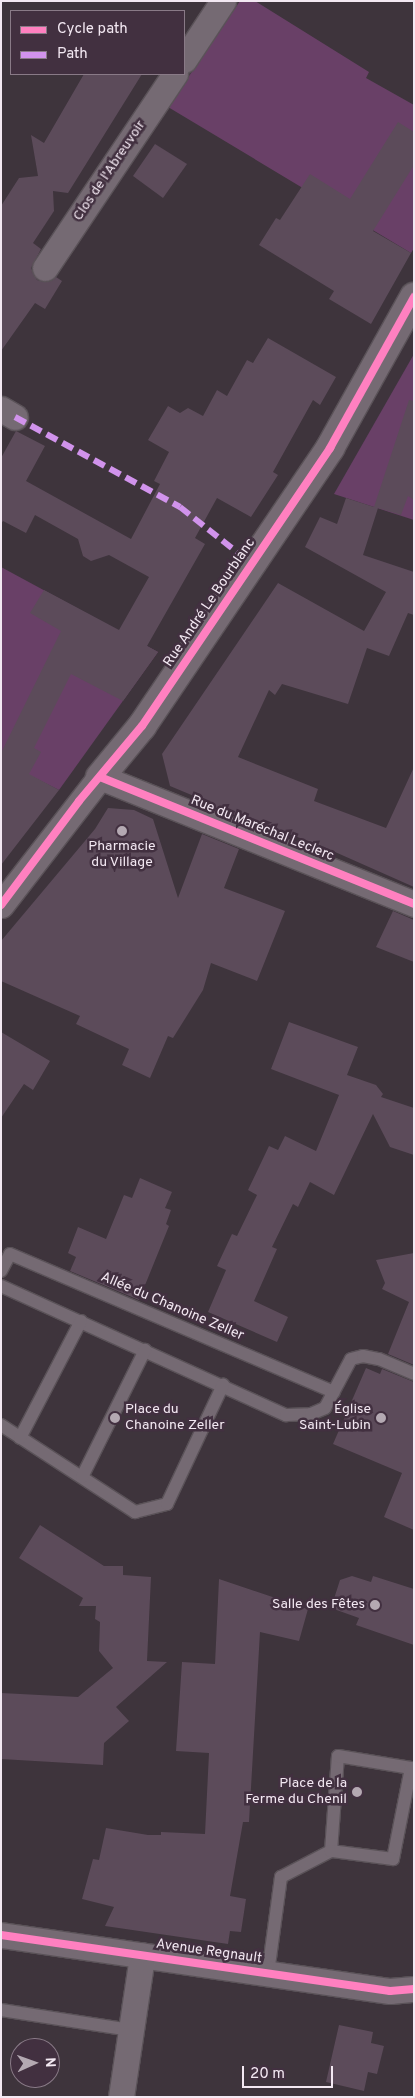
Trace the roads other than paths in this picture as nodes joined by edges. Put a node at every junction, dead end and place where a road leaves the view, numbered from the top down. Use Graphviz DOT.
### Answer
graph roads {
  1 [pos="223,1"];
  2 [pos="185,58"];
  3 [pos="173,75"];
  4 [pos="45,268"];
  5 [pos="414,297"];
  6 [pos="100,777"];
  7 [pos="414,904"];
  8 [pos="1,905"];
  9 [pos="2,1267"];
  10 [pos="1,1286"];
  11 [pos="81,1321"];
  12 [pos="145,1350"];
  13 [pos="414,1374"];
  14 [pos="223,1385"];
  15 [pos="334,1392"];
  16 [pos="1,1425"];
  17 [pos="20,1438"];
  18 [pos="82,1477"];
  19 [pos="331,1851"];
  20 [pos="1,1934"];
  21 [pos="142,1956"];
  22 [pos="268,1973"];
  23 [pos="414,1989"];
  24 [pos="1,2010"];
  25 [pos="130,2030"];
  26 [pos="121,2097"];
  1 -- 2 [label="street"];
  3 -- 4 [label="street, Clos de l'Abreuvoir"];
  5 -- 6 [label="street, Rue André Le Bourblanc"];
  6 -- 7 [label="street, Rue du Maréchal Leclerc"];
  6 -- 8 [label="street, Rue André Le Bourblanc"];
  9 -- 15 [label="lane, Allée du Chanoine Zeller"];
  10 -- 11 [label="lane"];
  11 -- 12 [label="lane"];
  11 -- 17 [label="lane"];
  12 -- 14 [label="lane"];
  12 -- 18 [label="lane"];
  13 -- 15 [label="lane"];
  14 -- 15 [label="lane"];
  14 -- 18 [label="lane"];
  16 -- 17 [label="lane"];
  17 -- 18 [label="lane"];
  19 -- 19 [label="lane"];
  19 -- 22 [label="lane"];
  20 -- 21 [label="street, Avenue Regnault"];
  21 -- 22 [label="street, Avenue Regnault"];
  21 -- 25 [label="street"];
  22 -- 23 [label="street, Avenue Regnault"];
  24 -- 25 [label="lane"];
  25 -- 26 [label="street"];
}
